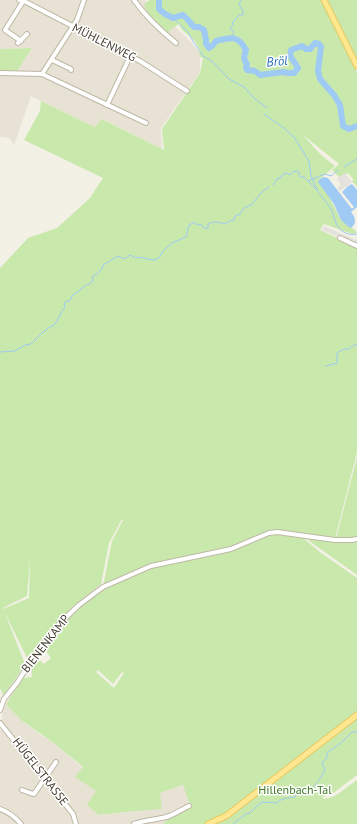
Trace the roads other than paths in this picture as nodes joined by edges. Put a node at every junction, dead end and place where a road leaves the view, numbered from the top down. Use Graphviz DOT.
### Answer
graph roads {
  1 [pos="22,0"];
  2 [pos="84,0"];
  3 [pos="134,0"];
  4 [pos="324,0"];
  5 [pos="73,26"];
  6 [pos="0,29"];
  7 [pos="5,30"];
  8 [pos="27,34"];
  9 [pos="176,43"];
  10 [pos="130,56"];
  11 [pos="52,60"];
  12 [pos="357,66"];
  13 [pos="71,70"];
  14 [pos="0,73"];
  15 [pos="42,74"];
  16 [pos="187,91"];
  17 [pos="107,105"];
  18 [pos="146,123"];
  19 [pos="340,238"];
  20 [pos="357,246"];
  21 [pos="357,539"];
  22 [pos="0,710"];
  23 [pos="357,716"];
  24 [pos="0,719"];
  25 [pos="0,723"];
  26 [pos="0,726"];
  27 [pos="56,762"];
  28 [pos="44,778"];
  29 [pos="22,790"];
  30 [pos="189,806"];
  31 [pos="0,809"];
  32 [pos="21,824"];
  33 [pos="76,824"];
  34 [pos="134,824"];
  35 [pos="208,824"];
  1 -- 5 [label="street, MÜHLENWEG"];
  1 -- 7 [label="street"];
  2 -- 5 [label="street"];
  3 -- 9 [label="street"];
  4 -- 12 [label="main road"];
  5 -- 10 [label="street, MÜHLENWEG"];
  5 -- 11 [label="street"];
  6 -- 7 [label="street"];
  7 -- 8 [label="street"];
  10 -- 16 [label="street, MÜHLENWEG"];
  10 -- 17 [label="street"];
  11 -- 13 [label="street"];
  11 -- 15 [label="street"];
  14 -- 15 [label="street"];
  15 -- 17 [label="street"];
  17 -- 18 [label="street"];
  19 -- 20 [label="street"];
  21 -- 22 [label="street, BIENENKAMP"];
  23 -- 35 [label="main road"];
  24 -- 25 [label="street"];
  25 -- 26 [label="street"];
  25 -- 28 [label="street, HÜGELSTRASSE"];
  27 -- 28 [label="street"];
  28 -- 29 [label="street"];
  28 -- 33 [label="street, HÜGELSTRASSE"];
  30 -- 34 [label="street"];
  31 -- 32 [label="street"];
}
